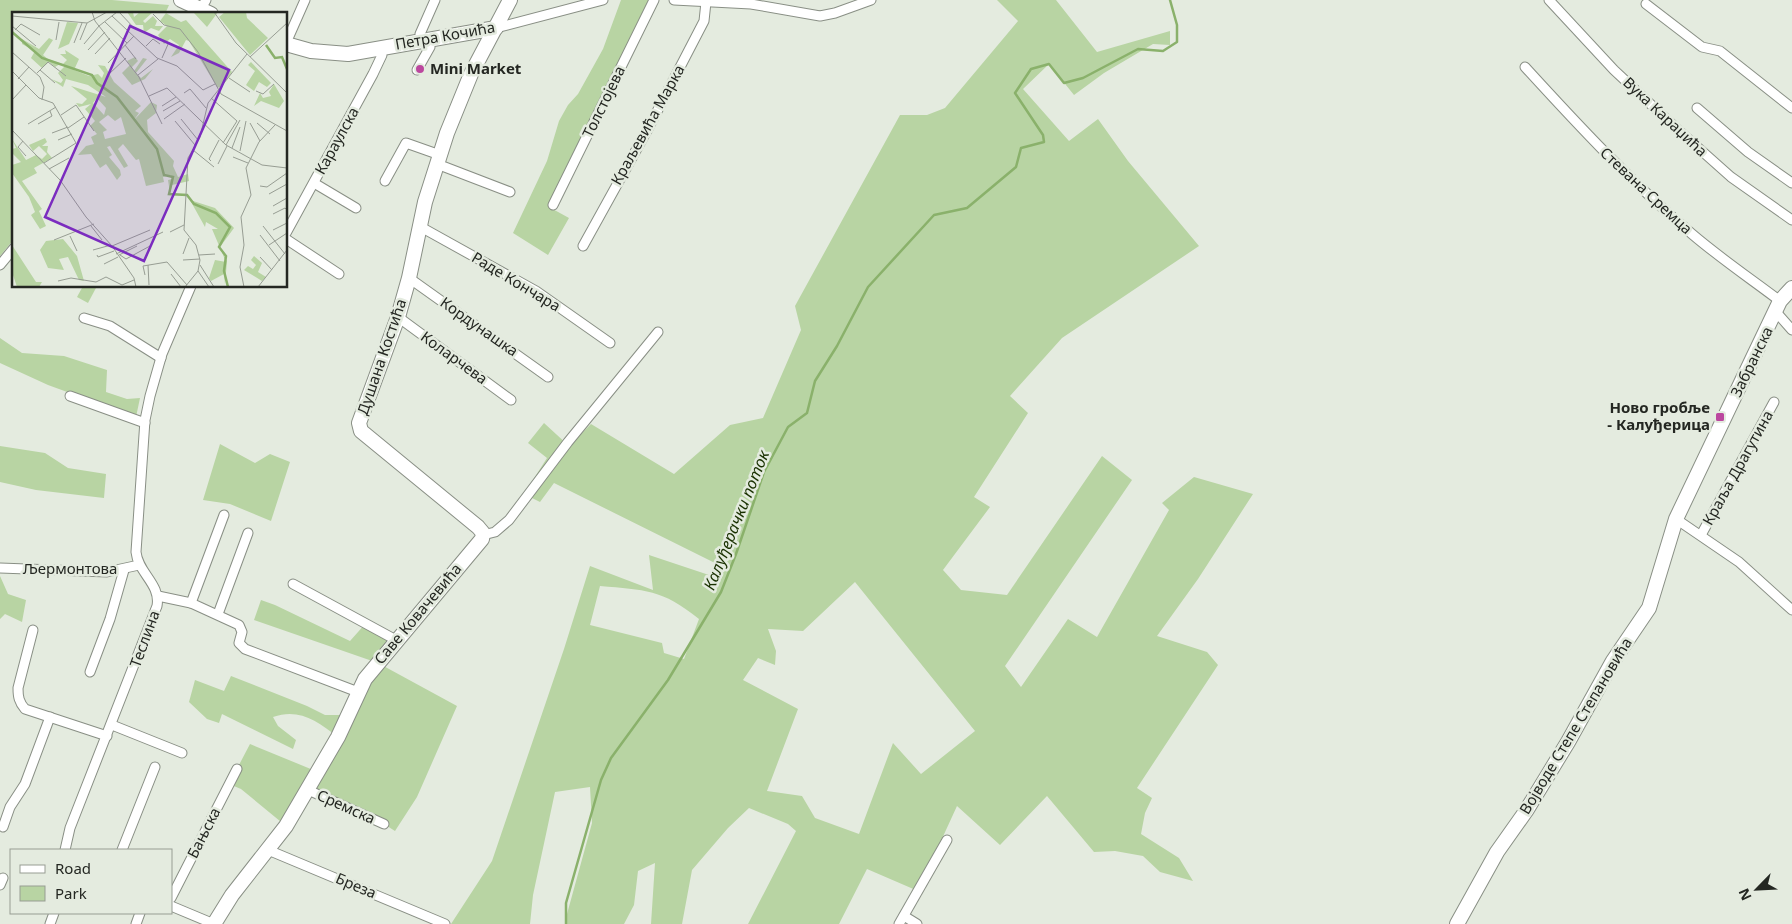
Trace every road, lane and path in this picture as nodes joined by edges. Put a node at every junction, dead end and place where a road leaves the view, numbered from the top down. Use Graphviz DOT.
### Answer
graph roads {
  1 [pos="181,0"];
  2 [pos="305,0"];
  3 [pos="435,0"];
  4 [pos="510,0"];
  5 [pos="603,0"];
  6 [pos="654,0"];
  7 [pos="674,0"];
  8 [pos="870,0"];
  9 [pos="1549,0"];
  10 [pos="695,1"];
  11 [pos="706,2"];
  12 [pos="751,2"];
  13 [pos="1646,4"];
  14 [pos="204,9"];
  15 [pos="496,28"];
  16 [pos="288,39"];
  17 [pos="425,40"];
  18 [pos="288,44"];
  19 [pos="381,48"];
  20 [pos="1525,67"];
  21 [pos="417,70"];
  22 [pos="1697,108"];
  23 [pos="1792,108"];
  24 [pos="438,159"];
  25 [pos="385,180"];
  26 [pos="314,183"];
  27 [pos="1792,184"];
  28 [pos="510,192"];
  29 [pos="553,205"];
  30 [pos="356,208"];
  31 [pos="1792,220"];
  32 [pos="419,226"];
  33 [pos="288,229"];
  34 [pos="288,240"];
  35 [pos="582,246"];
  36 [pos="12,250"];
  37 [pos="0,264"];
  38 [pos="339,274"];
  39 [pos="409,278"];
  40 [pos="190,288"];
  41 [pos="1792,288"];
  42 [pos="1778,306"];
  43 [pos="398,316"];
  44 [pos="84,318"];
  45 [pos="1792,330"];
  46 [pos="658,332"];
  47 [pos="610,343"];
  48 [pos="161,358"];
  49 [pos="548,377"];
  50 [pos="70,396"];
  51 [pos="511,400"];
  52 [pos="1774,402"];
  53 [pos="145,424"];
  54 [pos="224,515"];
  55 [pos="1676,519"];
  56 [pos="248,533"];
  57 [pos="1701,535"];
  58 [pos="483,536"];
  59 [pos="140,565"];
  60 [pos="0,568"];
  61 [pos="124,570"];
  62 [pos="293,584"];
  63 [pos="158,596"];
  64 [pos="191,603"];
  65 [pos="1792,610"];
  66 [pos="218,614"];
  67 [pos="33,630"];
  68 [pos="396,640"];
  69 [pos="90,672"];
  70 [pos="358,692"];
  71 [pos="50,718"];
  72 [pos="112,724"];
  73 [pos="106,736"];
  74 [pos="182,753"];
  75 [pos="155,767"];
  76 [pos="237,768"];
  77 [pos="308,790"];
  78 [pos="384,824"];
  79 [pos="3,827"];
  80 [pos="947,840"];
  81 [pos="66,849"];
  82 [pos="122,849"];
  83 [pos="268,850"];
  84 [pos="172,896"];
  85 [pos="172,906"];
  86 [pos="901,920"];
  87 [pos="214,924"];
  88 [pos="444,924"];
  89 [pos="917,924"];
  90 [pos="1457,924"];
  1 -- 14 [label="street"];
  2 -- 16 [label="street"];
  3 -- 17 [label="street"];
  4 -- 15 [label="street, Душана Костића"];
  5 -- 15 [label="street, Петра Кочића"];
  6 -- 29 [label="street, Толстојева"];
  7 -- 10 [label="street"];
  8 -- 12 [label="street"];
  9 -- 31 [label="street, Вука Караџића"];
  10 -- 11 [label="street"];
  11 -- 12 [label="street"];
  11 -- 35 [label="street, Краљевића Марка"];
  13 -- 23 [label="street"];
  15 -- 17 [label="street, Петра Кочића"];
  15 -- 24 [label="street, Душана Костића"];
  17 -- 19 [label="street, Петра Кочића"];
  17 -- 21 [label="street"];
  18 -- 19 [label="street, Петра Кочића"];
  19 -- 26 [label="street, Караулска"];
  20 -- 42 [label="street, Стевана Сремца"];
  22 -- 27 [label="street"];
  24 -- 25 [label="street"];
  24 -- 28 [label="street"];
  24 -- 32 [label="street, Душана Костића"];
  26 -- 30 [label="street"];
  26 -- 33 [label="street, Караулска"];
  32 -- 39 [label="street, Душана Костића"];
  32 -- 47 [label="street, Раде Кончара"];
  34 -- 38 [label="street"];
  36 -- 37 [label="street"];
  39 -- 43 [label="street, Душана Костића"];
  39 -- 49 [label="street, Кордунашка"];
  40 -- 48 [label="street, Теслина"];
  41 -- 42 [label="street, Забранска"];
  42 -- 45 [label="street, Стевана Сремца"];
  42 -- 55 [label="street, Забранска"];
  43 -- 51 [label="street, Коларчева"];
  43 -- 58 [label="street, Душана Костића"];
  44 -- 48 [label="street"];
  46 -- 58 [label="street, Саве Ковачевића"];
  48 -- 53 [label="street, Теслина"];
  50 -- 53 [label="street"];
  52 -- 57 [label="street, Краља Драгутина"];
  53 -- 59 [label="street, Теслина"];
  54 -- 64 [label="street"];
  55 -- 57 [label="street"];
  55 -- 90 [label="street, Војводе Степе Степановића"];
  56 -- 66 [label="street"];
  57 -- 65 [label="street"];
  58 -- 68 [label="street, Саве Ковачевића"];
  59 -- 61 [label="street, Љермонтова"];
  59 -- 63 [label="street, Теслина"];
  60 -- 61 [label="street, Љермонтова"];
  61 -- 69 [label="street"];
  62 -- 68 [label="street"];
  63 -- 64 [label="street"];
  63 -- 72 [label="street, Теслина"];
  64 -- 66 [label="street"];
  66 -- 70 [label="street"];
  67 -- 71 [label="street"];
  68 -- 70 [label="street, Саве Ковачевића"];
  70 -- 77 [label="street, Саве Ковачевића"];
  71 -- 73 [label="street"];
  71 -- 79 [label="street"];
  72 -- 73 [label="street, Теслина"];
  72 -- 74 [label="street"];
  73 -- 81 [label="street, Теслина"];
  75 -- 82 [label="street"];
  76 -- 84 [label="street, Бањска"];
  77 -- 78 [label="street, Сремска"];
  77 -- 83 [label="street, Саве Ковачевића"];
  80 -- 86 [label="street"];
  83 -- 87 [label="street, Саве Ковачевића"];
  83 -- 88 [label="street, Бреза"];
  85 -- 87 [label="street"];
  86 -- 89 [label="street"];
}
